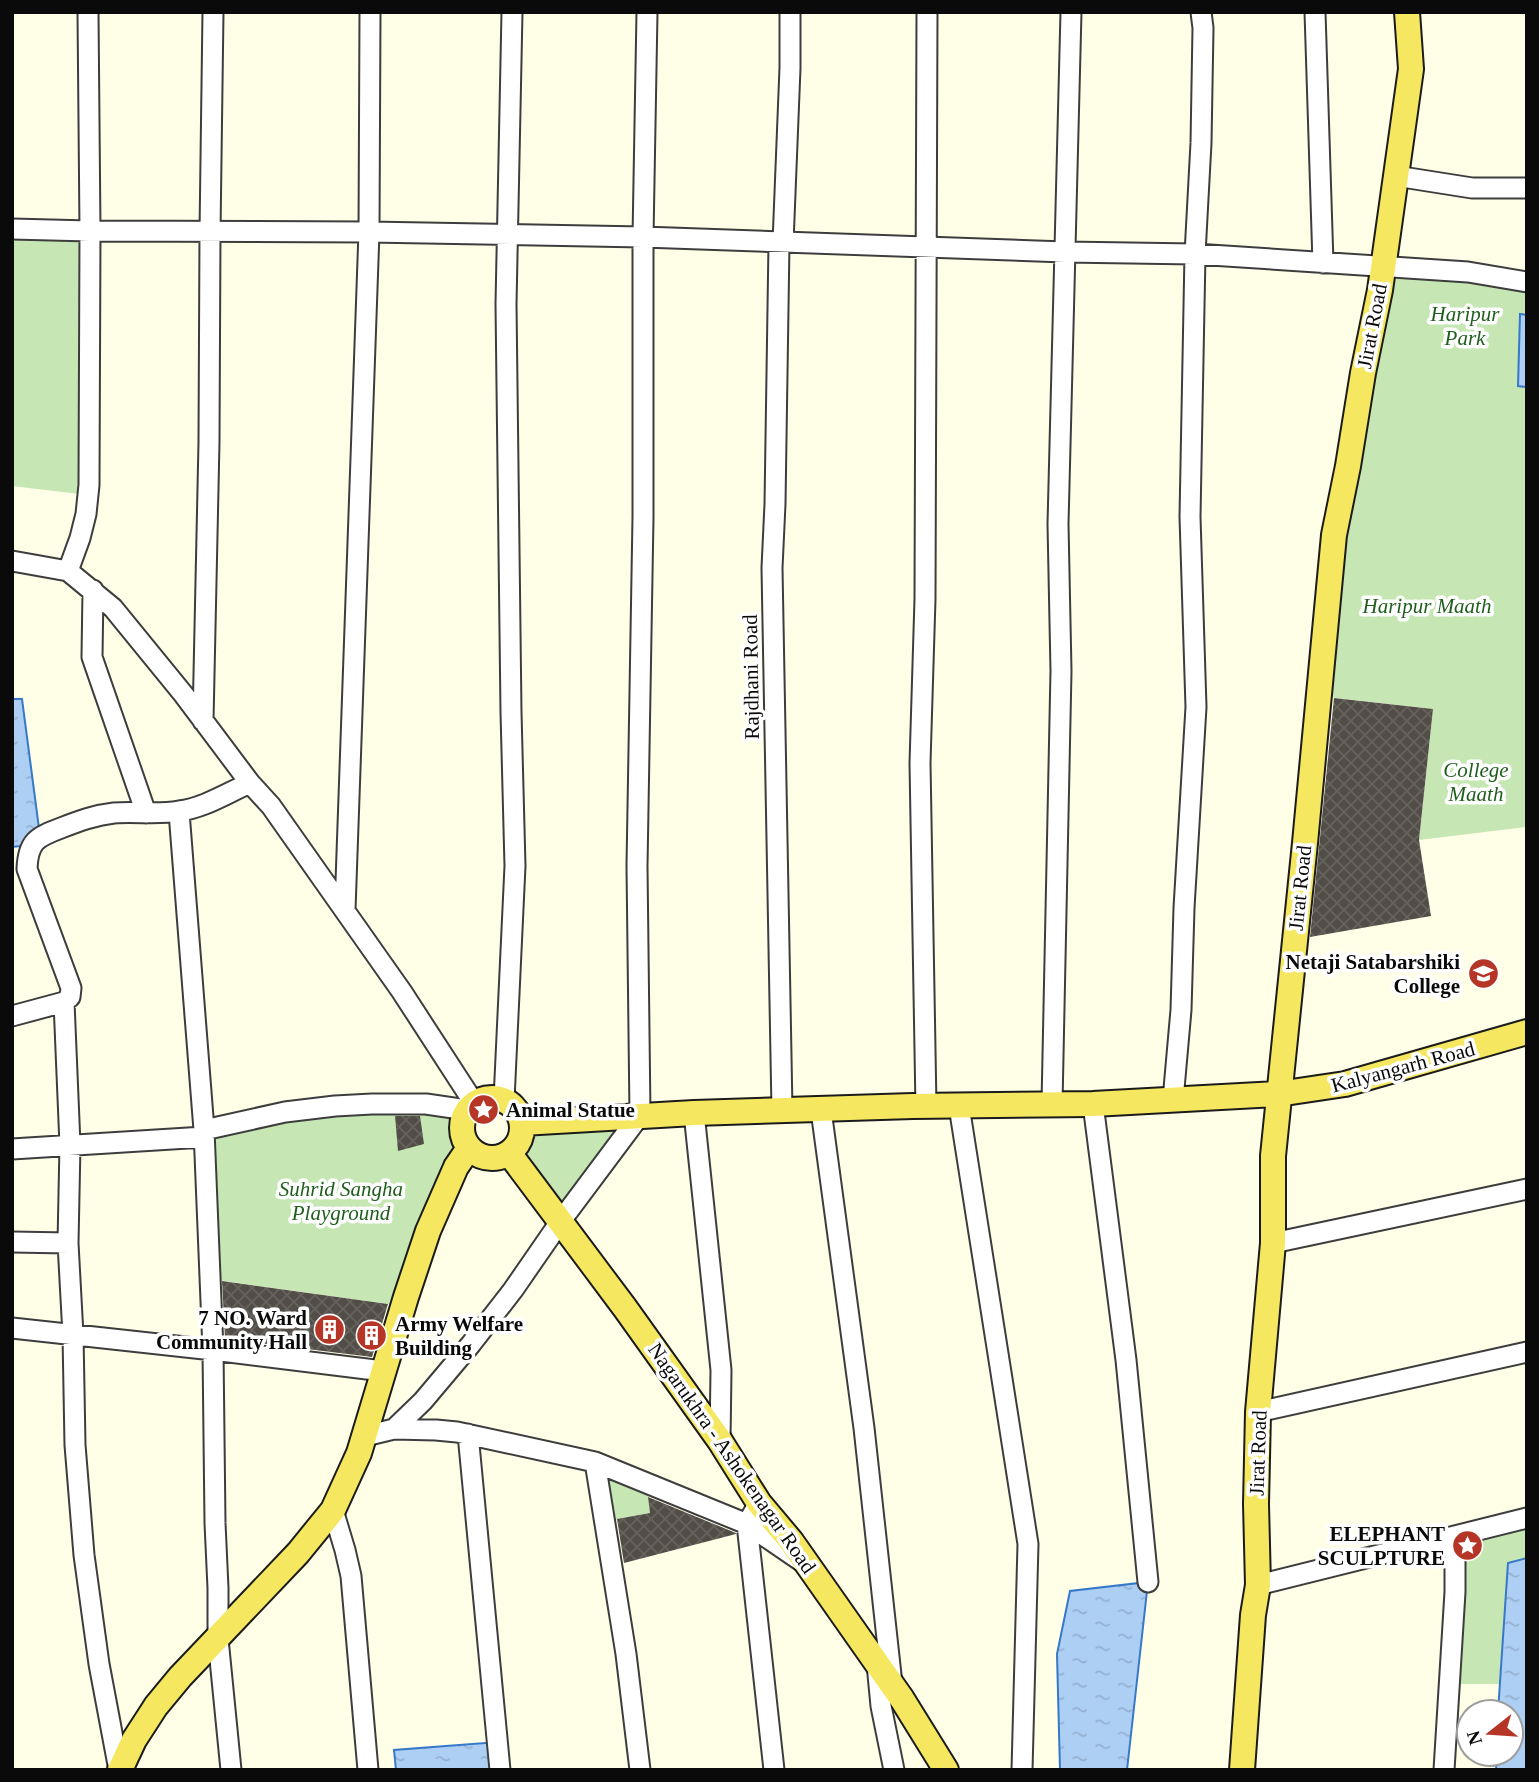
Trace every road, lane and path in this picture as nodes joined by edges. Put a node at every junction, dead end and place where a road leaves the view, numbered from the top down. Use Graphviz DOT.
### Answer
graph roads {
  1 [pos="88,12"];
  2 [pos="213,12"];
  3 [pos="370,12"];
  4 [pos="512,12"];
  5 [pos="647,12"];
  6 [pos="790,12"];
  7 [pos="927,12"];
  8 [pos="1071,12"];
  9 [pos="1201,12"];
  10 [pos="1315,12"];
  11 [pos="1407,12"];
  12 [pos="1396,176"];
  13 [pos="1527,188"];
  14 [pos="12,229"];
  15 [pos="90,231"];
  16 [pos="210,232"];
  17 [pos="369,232"];
  18 [pos="506,235"];
  19 [pos="643,237"];
  20 [pos="781,243"];
  21 [pos="927,247"];
  22 [pos="1065,252"];
  23 [pos="1195,254"];
  24 [pos="1323,263"];
  25 [pos="1383,267"];
  26 [pos="1527,282"];
  27 [pos="12,561"];
  28 [pos="68,571"];
  29 [pos="93,590"];
  30 [pos="204,721"];
  31 [pos="250,783"];
  32 [pos="179,811"];
  33 [pos="146,813"];
  34 [pos="345,910"];
  35 [pos="64,1002"];
  36 [pos="12,1016"];
  37 [pos="1527,1032"];
  38 [pos="1279,1094"];
  39 [pos="504,1100"];
  40 [pos="1173,1100"];
  41 [pos="1052,1104"];
  42 [pos="1093,1104"];
  43 [pos="470,1106"];
  44 [pos="958,1106"];
  45 [pos="926,1107"];
  46 [pos="782,1110"];
  47 [pos="821,1110"];
  48 [pos="694,1113"];
  49 [pos="640,1115"];
  50 [pos="522,1123"];
  51 [pos="204,1133"];
  52 [pos="71,1145"];
  53 [pos="12,1149"];
  54 [pos="469,1149"];
  55 [pos="509,1153"];
  56 [pos="1527,1189"];
  57 [pos="560,1222"];
  58 [pos="12,1242"];
  59 [pos="68,1243"];
  60 [pos="1273,1243"];
  61 [pos="12,1328"];
  62 [pos="73,1335"];
  63 [pos="213,1350"];
  64 [pos="1527,1352"];
  65 [pos="383,1371"];
  66 [pos="1258,1412"];
  67 [pos="394,1429"];
  68 [pos="468,1434"];
  69 [pos="365,1436"];
  70 [pos="720,1441"];
  71 [pos="595,1462"];
  72 [pos="333,1510"];
  73 [pos="753,1514"];
  74 [pos="1527,1518"];
  75 [pos="1455,1536"];
  76 [pos="1148,1582"];
  77 [pos="1258,1586"];
  78 [pos="218,1639"];
  79 [pos="877,1663"];
  80 [pos="892,1684"];
  81 [pos="120,1770"];
  82 [pos="231,1770"];
  83 [pos="368,1770"];
  84 [pos="500,1770"];
  85 [pos="640,1770"];
  86 [pos="774,1770"];
  87 [pos="894,1770"];
  88 [pos="946,1770"];
  89 [pos="1022,1770"];
  90 [pos="1242,1770"];
  91 [pos="1444,1770"];
  1 -- 15 [label="street"];
  2 -- 16 [label="street"];
  3 -- 17 [label="street"];
  4 -- 18 [label="street"];
  5 -- 19 [label="street"];
  6 -- 20 [label="street, Rajdhani Road"];
  7 -- 21 [label="street"];
  8 -- 22 [label="street"];
  9 -- 23 [label="street"];
  10 -- 24 [label="street"];
  11 -- 12 [label="main road, Jirat Road"];
  12 -- 13 [label="street"];
  12 -- 25 [label="main road, Jirat Road"];
  14 -- 15 [label="street"];
  15 -- 16 [label="street"];
  15 -- 28 [label="street"];
  16 -- 17 [label="street"];
  16 -- 30 [label="street"];
  17 -- 18 [label="street"];
  17 -- 34 [label="street"];
  18 -- 19 [label="street"];
  18 -- 39 [label="street"];
  19 -- 20 [label="street"];
  19 -- 49 [label="street"];
  20 -- 21 [label="street"];
  20 -- 46 [label="street, Rajdhani Road"];
  21 -- 22 [label="street"];
  21 -- 45 [label="street"];
  22 -- 23 [label="street"];
  22 -- 41 [label="street"];
  23 -- 24 [label="street"];
  23 -- 40 [label="street"];
  24 -- 25 [label="street"];
  25 -- 26 [label="street"];
  25 -- 38 [label="main road, Jirat Road"];
  27 -- 28 [label="street"];
  28 -- 29 [label="street"];
  29 -- 30 [label="street"];
  29 -- 33 [label="street"];
  30 -- 31 [label="street"];
  31 -- 32 [label="street"];
  31 -- 34 [label="street"];
  32 -- 33 [label="street"];
  32 -- 51 [label="street"];
  33 -- 35 [label="street"];
  34 -- 43 [label="street"];
  35 -- 36 [label="street"];
  35 -- 52 [label="street"];
  37 -- 38 [label="main road, Kalyangarh Road"];
  38 -- 40 [label="main road, Kalyangarh Road"];
  38 -- 60 [label="main road, Jirat Road"];
  39 -- 43 [label="main road"];
  39 -- 50 [label="main road"];
  40 -- 42 [label="main road, Kalyangarh Road"];
  41 -- 42 [label="main road, Kalyangarh Road"];
  41 -- 44 [label="main road, Kalyangarh Road"];
  42 -- 76 [label="street"];
  43 -- 51 [label="street"];
  43 -- 54 [label="main road"];
  44 -- 45 [label="main road, Kalyangarh Road"];
  44 -- 89 [label="street"];
  45 -- 47 [label="main road, Kalyangarh Road"];
  46 -- 47 [label="main road, Kalyangarh Road"];
  46 -- 48 [label="main road, Kalyangarh Road"];
  47 -- 80 [label="street"];
  48 -- 49 [label="main road, Kalyangarh Road"];
  48 -- 70 [label="street"];
  49 -- 50 [label="main road, Kalyangarh Road"];
  49 -- 57 [label="street"];
  50 -- 55 [label="main road"];
  51 -- 52 [label="street"];
  51 -- 63 [label="street"];
  52 -- 53 [label="street"];
  52 -- 59 [label="street"];
  54 -- 55 [label="main road"];
  54 -- 65 [label="main road"];
  55 -- 57 [label="main road, Nagarukhra - Ashokenagar Road"];
  56 -- 60 [label="street"];
  57 -- 67 [label="street"];
  57 -- 70 [label="main road, Nagarukhra - Ashokenagar Road"];
  58 -- 59 [label="street"];
  59 -- 62 [label="street"];
  60 -- 66 [label="main road, Jirat Road"];
  61 -- 62 [label="street"];
  62 -- 63 [label="street"];
  62 -- 81 [label="street"];
  63 -- 65 [label="street"];
  63 -- 78 [label="street"];
  64 -- 66 [label="street"];
  65 -- 69 [label="main road"];
  66 -- 77 [label="main road, Jirat Road"];
  67 -- 68 [label="street"];
  67 -- 69 [label="street"];
  68 -- 71 [label="street"];
  68 -- 84 [label="street"];
  69 -- 72 [label="main road"];
  70 -- 73 [label="main road, Nagarukhra - Ashokenagar Road"];
  71 -- 73 [label="street"];
  71 -- 85 [label="street"];
  72 -- 78 [label="main road"];
  72 -- 83 [label="street"];
  73 -- 79 [label="main road, Nagarukhra - Ashokenagar Road"];
  73 -- 86 [label="street"];
  74 -- 75 [label="street"];
  75 -- 77 [label="street"];
  75 -- 91 [label="street"];
  77 -- 90 [label="main road, Jirat Road"];
  78 -- 81 [label="main road"];
  78 -- 82 [label="street"];
  79 -- 80 [label="main road, Nagarukhra - Ashokenagar Road"];
  79 -- 87 [label="street"];
  80 -- 88 [label="main road, Nagarukhra - Ashokenagar Road"];
}
